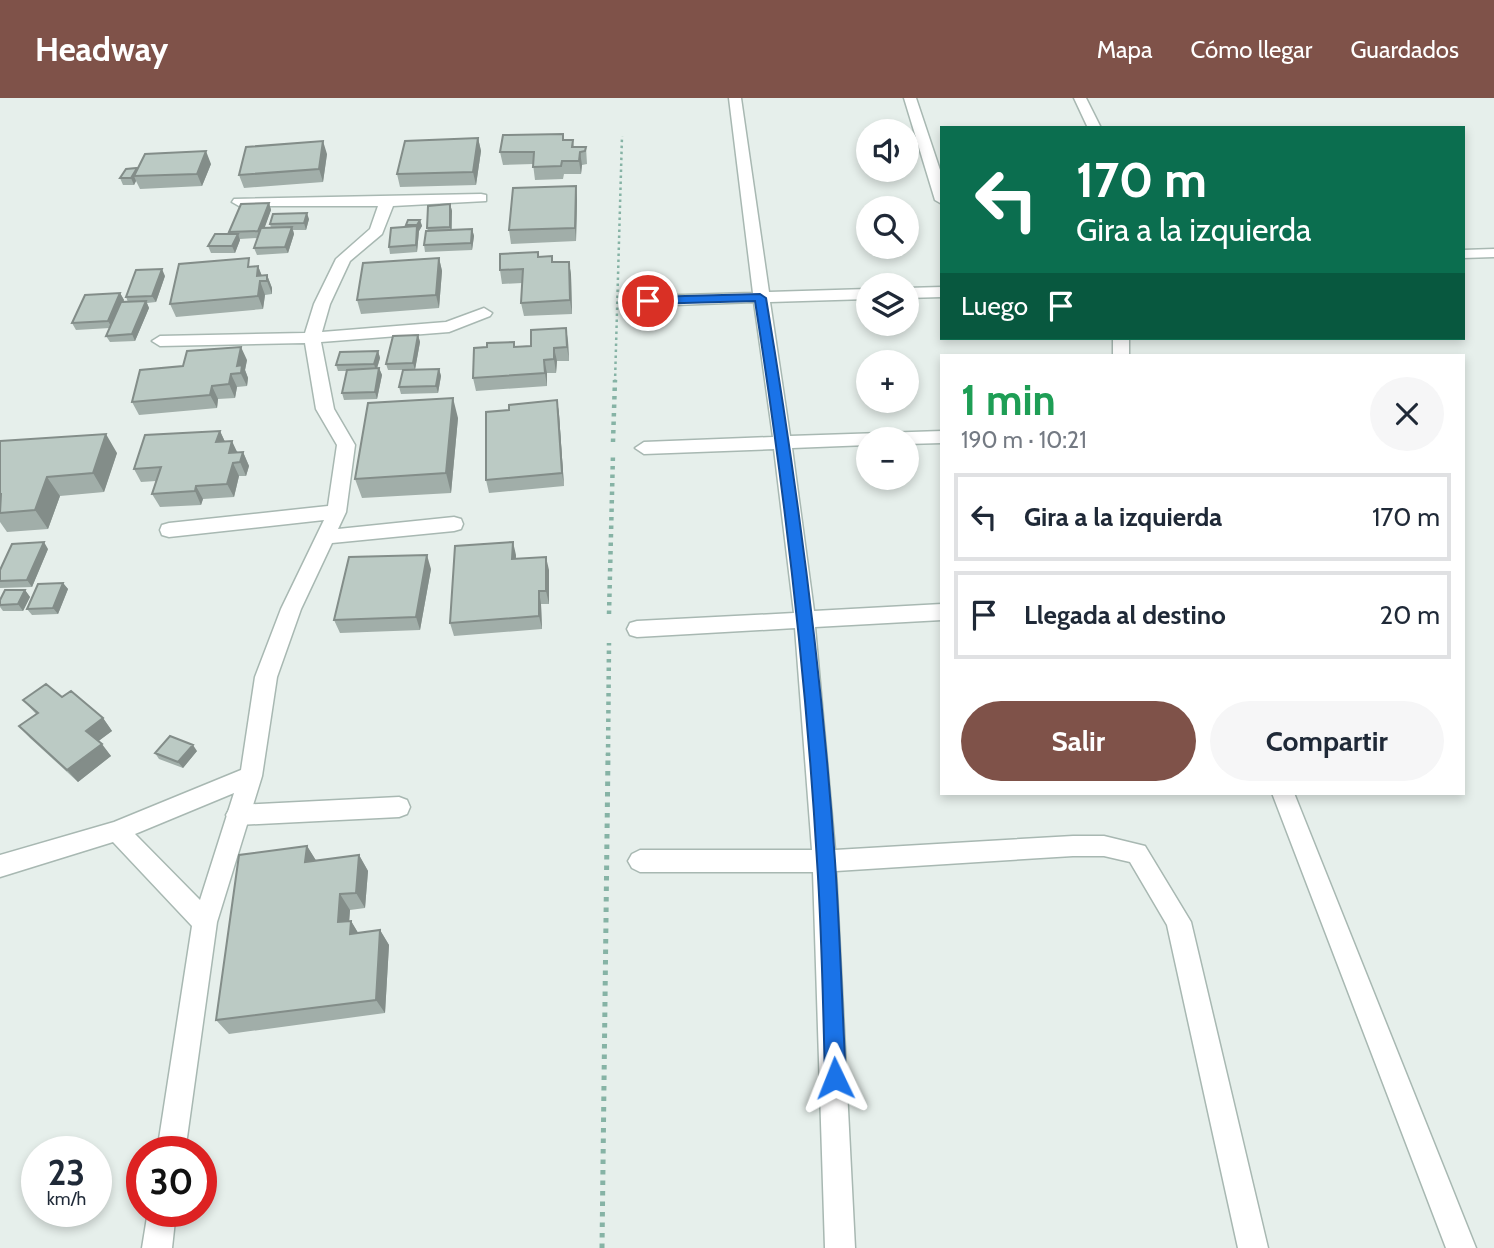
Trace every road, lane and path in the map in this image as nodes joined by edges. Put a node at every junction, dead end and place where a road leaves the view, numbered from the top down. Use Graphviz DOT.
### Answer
graph roads {
  1 [pos="735,98"];
  2 [pos="911,98"];
  3 [pos="1080,98"];
  4 [pos="1094,126"];
  5 [pos="622,136"];
  6 [pos="938,180"];
  7 [pos="481,198"];
  8 [pos="239,202"];
  9 [pos="387,202"];
  10 [pos="1494,253"];
  11 [pos="1465,254"];
  12 [pos="940,292"];
  13 [pos="919,293"];
  14 [pos="856,294"];
  15 [pos="760,298"];
  16 [pos="648,301"];
  17 [pos="484,313"];
  18 [pos="312,338"];
  19 [pos="160,341"];
  20 [pos="940,437"];
  21 [pos="919,438"];
  22 [pos="856,439"];
  23 [pos="784,442"];
  24 [pos="644,448"];
  25 [pos="337,512"];
  26 [pos="454,524"];
  27 [pos="169,530"];
  28 [pos="325,537"];
  29 [pos="940,612"];
  30 [pos="804,618"];
  31 [pos="609,628"];
  32 [pos="637,629"];
  33 [pos="609,642"];
  34 [pos="251,776"];
  35 [pos="1284,795"];
  36 [pos="398,807"];
  37 [pos="238,815"];
  38 [pos="117,831"];
  39 [pos="640,861"];
  40 [pos="826,861"];
  41 [pos="0,866"];
  42 [pos="205,922"];
  43 [pos="173,1136"];
  44 [pos="160,1227"];
  45 [pos="157,1248"];
  46 [pos="602,1248"];
  47 [pos="839,1248"];
  48 [pos="1253,1248"];
  49 [pos="1461,1248"];
  1 -- 15 [label="street"];
  2 -- 6 [label="street"];
  3 -- 4 [label="street"];
  5 -- 31 [label="path"];
  7 -- 9 [label="street"];
  8 -- 9 [label="street"];
  9 -- 18 [label="street"];
  10 -- 11 [label="street"];
  12 -- 13 [label="street"];
  14 -- 15 [label="street"];
  15 -- 16 [label="street"];
  15 -- 23 [label="street"];
  17 -- 18 [label="street"];
  18 -- 19 [label="street"];
  18 -- 25 [label="street"];
  20 -- 21 [label="street"];
  22 -- 23 [label="street"];
  23 -- 24 [label="street"];
  23 -- 30 [label="street"];
  25 -- 27 [label="street"];
  25 -- 28 [label="street"];
  26 -- 28 [label="street"];
  28 -- 34 [label="street"];
  29 -- 30 [label="street"];
  30 -- 32 [label="street"];
  30 -- 40 [label="street"];
  33 -- 46 [label="path"];
  34 -- 37 [label="street"];
  34 -- 38 [label="street"];
  35 -- 49 [label="street"];
  36 -- 37 [label="street"];
  37 -- 42 [label="street"];
  38 -- 41 [label="street"];
  38 -- 42 [label="street"];
  39 -- 40 [label="street"];
  40 -- 47 [label="street"];
  40 -- 48 [label="street"];
  42 -- 43 [label="street"];
  44 -- 45 [label="street"];
}
